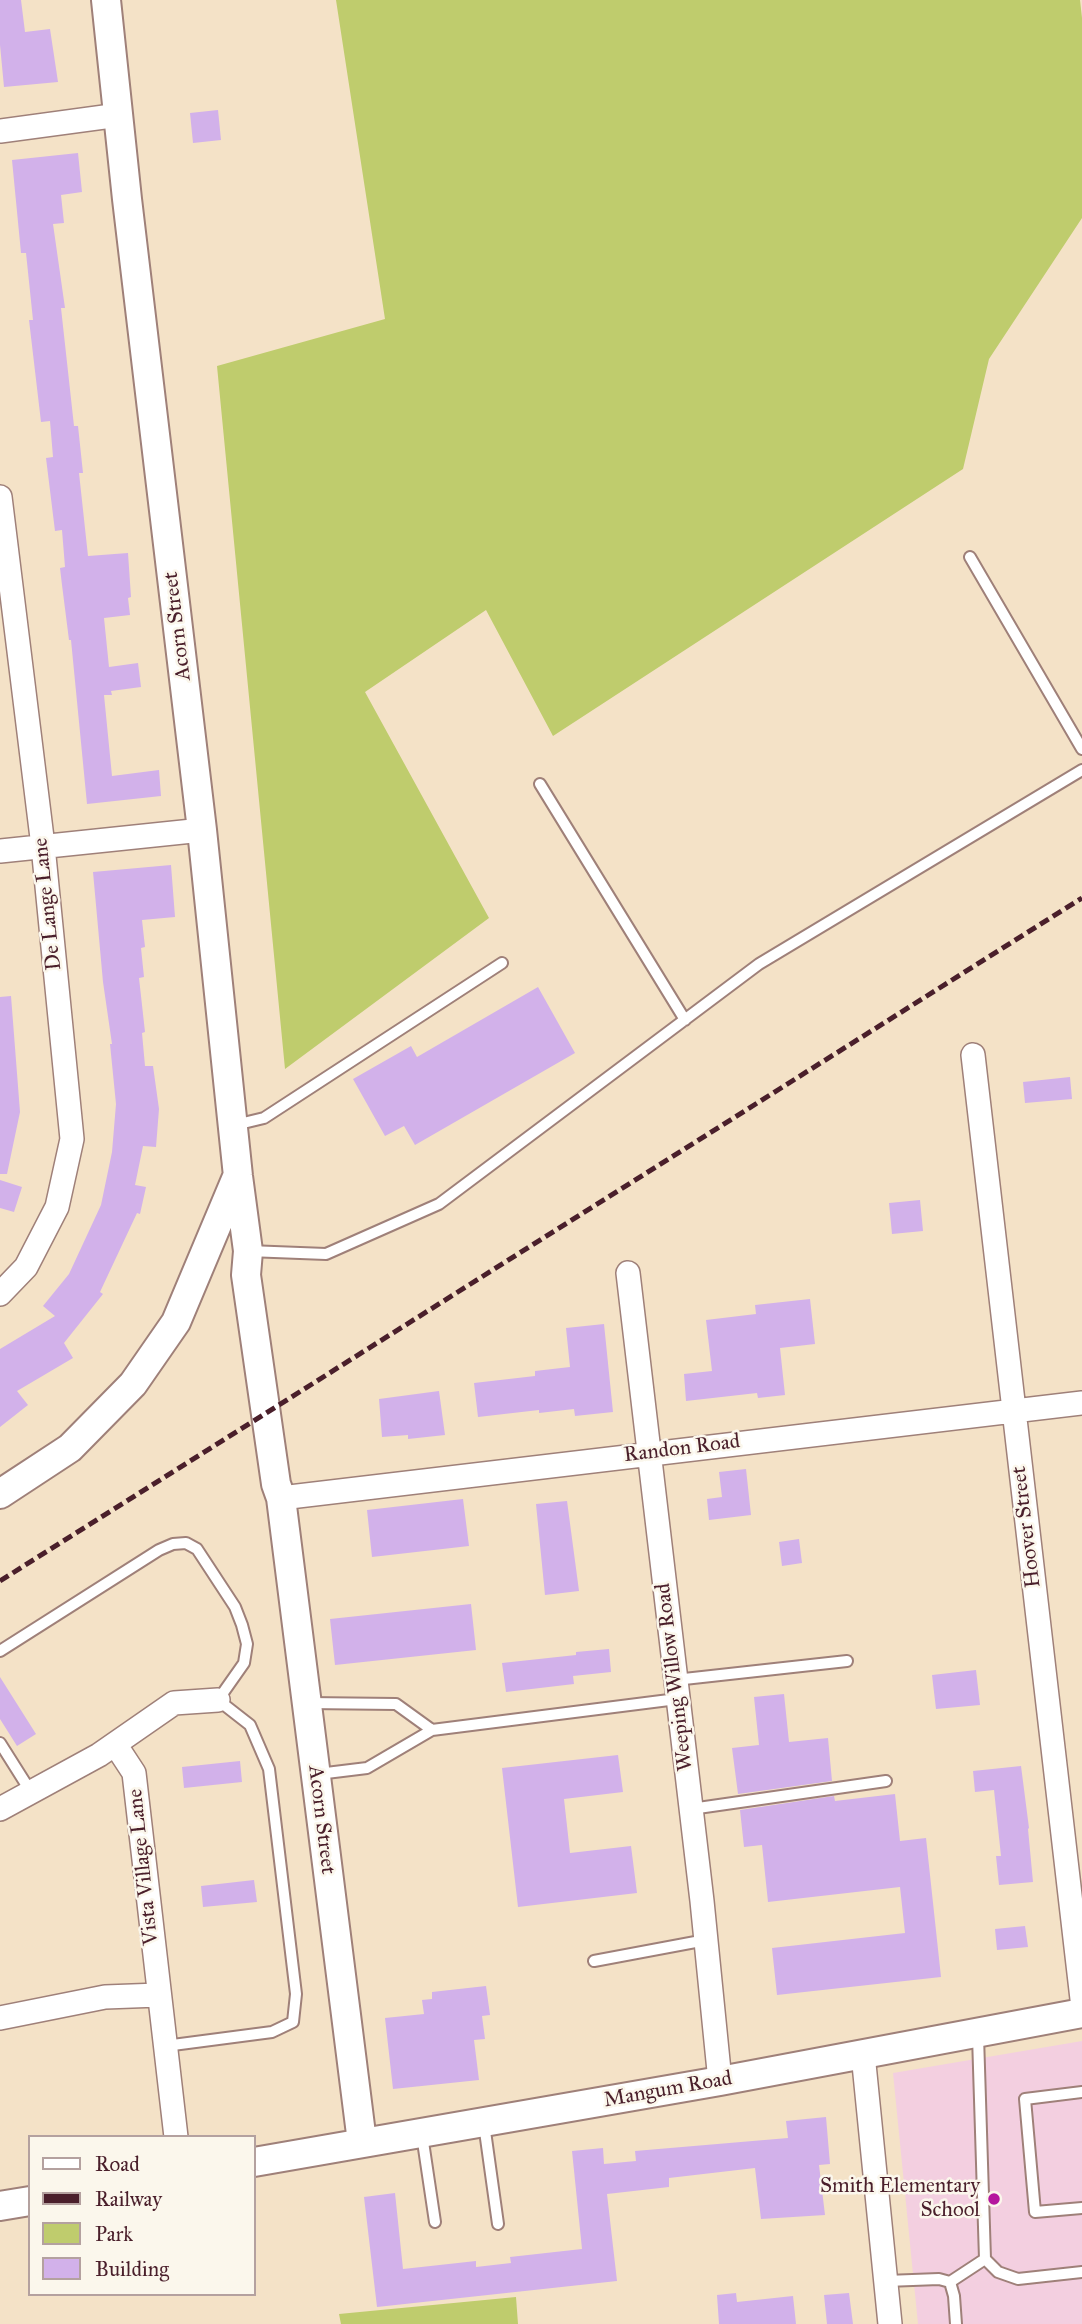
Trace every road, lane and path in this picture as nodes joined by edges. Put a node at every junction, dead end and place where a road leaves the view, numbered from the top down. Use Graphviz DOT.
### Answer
graph roads {
  1 [pos="106,0"];
  2 [pos="119,115"];
  3 [pos="0,131"];
  4 [pos="0,497"];
  5 [pos="970,557"];
  6 [pos="1082,749"];
  7 [pos="1082,770"];
  8 [pos="540,784"];
  9 [pos="202,830"];
  10 [pos="43,846"];
  11 [pos="0,851"];
  12 [pos="502,963"];
  13 [pos="685,1020"];
  14 [pos="973,1055"];
  15 [pos="233,1126"];
  16 [pos="237,1176"];
  17 [pos="248,1251"];
  18 [pos="628,1273"];
  19 [pos="0,1294"];
  20 [pos="1082,1403"];
  21 [pos="1013,1410"];
  22 [pos="649,1453"];
  23 [pos="0,1494"];
  24 [pos="281,1498"];
  25 [pos="0,1651"];
  26 [pos="847,1661"];
  27 [pos="676,1690"];
  28 [pos="218,1700"];
  29 [pos="307,1703"];
  30 [pos="432,1730"];
  31 [pos="0,1743"];
  32 [pos="115,1744"];
  33 [pos="316,1774"];
  34 [pos="886,1782"];
  35 [pos="31,1792"];
  36 [pos="0,1809"];
  37 [pos="691,1809"];
  38 [pos="706,1940"];
  39 [pos="594,1961"];
  40 [pos="159,1995"];
  41 [pos="1082,2000"];
  42 [pos="1082,2013"];
  43 [pos="0,2018"];
  44 [pos="978,2033"];
  45 [pos="165,2046"];
  46 [pos="863,2054"];
  47 [pos="720,2081"];
  48 [pos="1082,2092"];
  49 [pos="484,2121"];
  50 [pos="422,2132"];
  51 [pos="176,2135"];
  52 [pos="362,2142"];
  53 [pos="256,2162"];
  54 [pos="28,2201"];
  55 [pos="0,2206"];
  56 [pos="1082,2208"];
  57 [pos="435,2222"];
  58 [pos="498,2224"];
  59 [pos="985,2259"];
  60 [pos="1082,2272"];
  61 [pos="886,2281"];
  62 [pos="950,2282"];
  63 [pos="890,2324"];
  64 [pos="956,2324"];
  1 -- 2 [label="street, Acorn Street"];
  2 -- 3 [label="street"];
  2 -- 9 [label="street, Acorn Street"];
  4 -- 10 [label="street, De Lange Lane"];
  5 -- 6 [label="lane"];
  7 -- 13 [label="lane"];
  8 -- 13 [label="lane"];
  9 -- 10 [label="street"];
  9 -- 15 [label="street, Acorn Street"];
  10 -- 11 [label="street"];
  10 -- 19 [label="street, De Lange Lane"];
  12 -- 15 [label="lane"];
  13 -- 17 [label="lane"];
  14 -- 21 [label="street, Hoover Street"];
  15 -- 16 [label="street, Acorn Street"];
  16 -- 17 [label="street, Acorn Street"];
  16 -- 23 [label="street"];
  17 -- 24 [label="street, Acorn Street"];
  18 -- 22 [label="street, Weeping Willow Road"];
  20 -- 21 [label="street, Randon Road"];
  21 -- 22 [label="street, Randon Road"];
  21 -- 41 [label="street, Hoover Street"];
  22 -- 24 [label="street, Randon Road"];
  22 -- 27 [label="street, Weeping Willow Road"];
  24 -- 29 [label="street, Acorn Street"];
  25 -- 28 [label="lane"];
  26 -- 27 [label="lane"];
  27 -- 30 [label="lane"];
  27 -- 37 [label="street, Weeping Willow Road"];
  28 -- 32 [label="street"];
  28 -- 45 [label="lane"];
  29 -- 30 [label="lane"];
  29 -- 33 [label="street, Acorn Street"];
  30 -- 33 [label="lane"];
  31 -- 35 [label="lane"];
  32 -- 35 [label="street"];
  32 -- 40 [label="street, Vista Village Lane"];
  33 -- 52 [label="street, Acorn Street"];
  34 -- 37 [label="lane"];
  35 -- 36 [label="street"];
  37 -- 38 [label="street, Weeping Willow Road"];
  38 -- 39 [label="lane"];
  38 -- 47 [label="street, Weeping Willow Road"];
  40 -- 43 [label="street"];
  40 -- 45 [label="street, Vista Village Lane"];
  42 -- 44 [label="street, Mangum Road"];
  44 -- 46 [label="street, Mangum Road"];
  44 -- 59 [label="lane"];
  45 -- 51 [label="street, Vista Village Lane"];
  46 -- 47 [label="street, Mangum Road"];
  46 -- 61 [label="street"];
  47 -- 49 [label="street, Mangum Road"];
  48 -- 56 [label="lane"];
  49 -- 50 [label="street, Mangum Road"];
  49 -- 58 [label="lane"];
  50 -- 52 [label="street, Mangum Road"];
  50 -- 57 [label="lane"];
  52 -- 53 [label="street, Mangum Road"];
  54 -- 55 [label="street"];
  59 -- 60 [label="lane"];
  59 -- 62 [label="lane"];
  61 -- 62 [label="lane"];
  61 -- 63 [label="street"];
  62 -- 64 [label="lane"];
}
